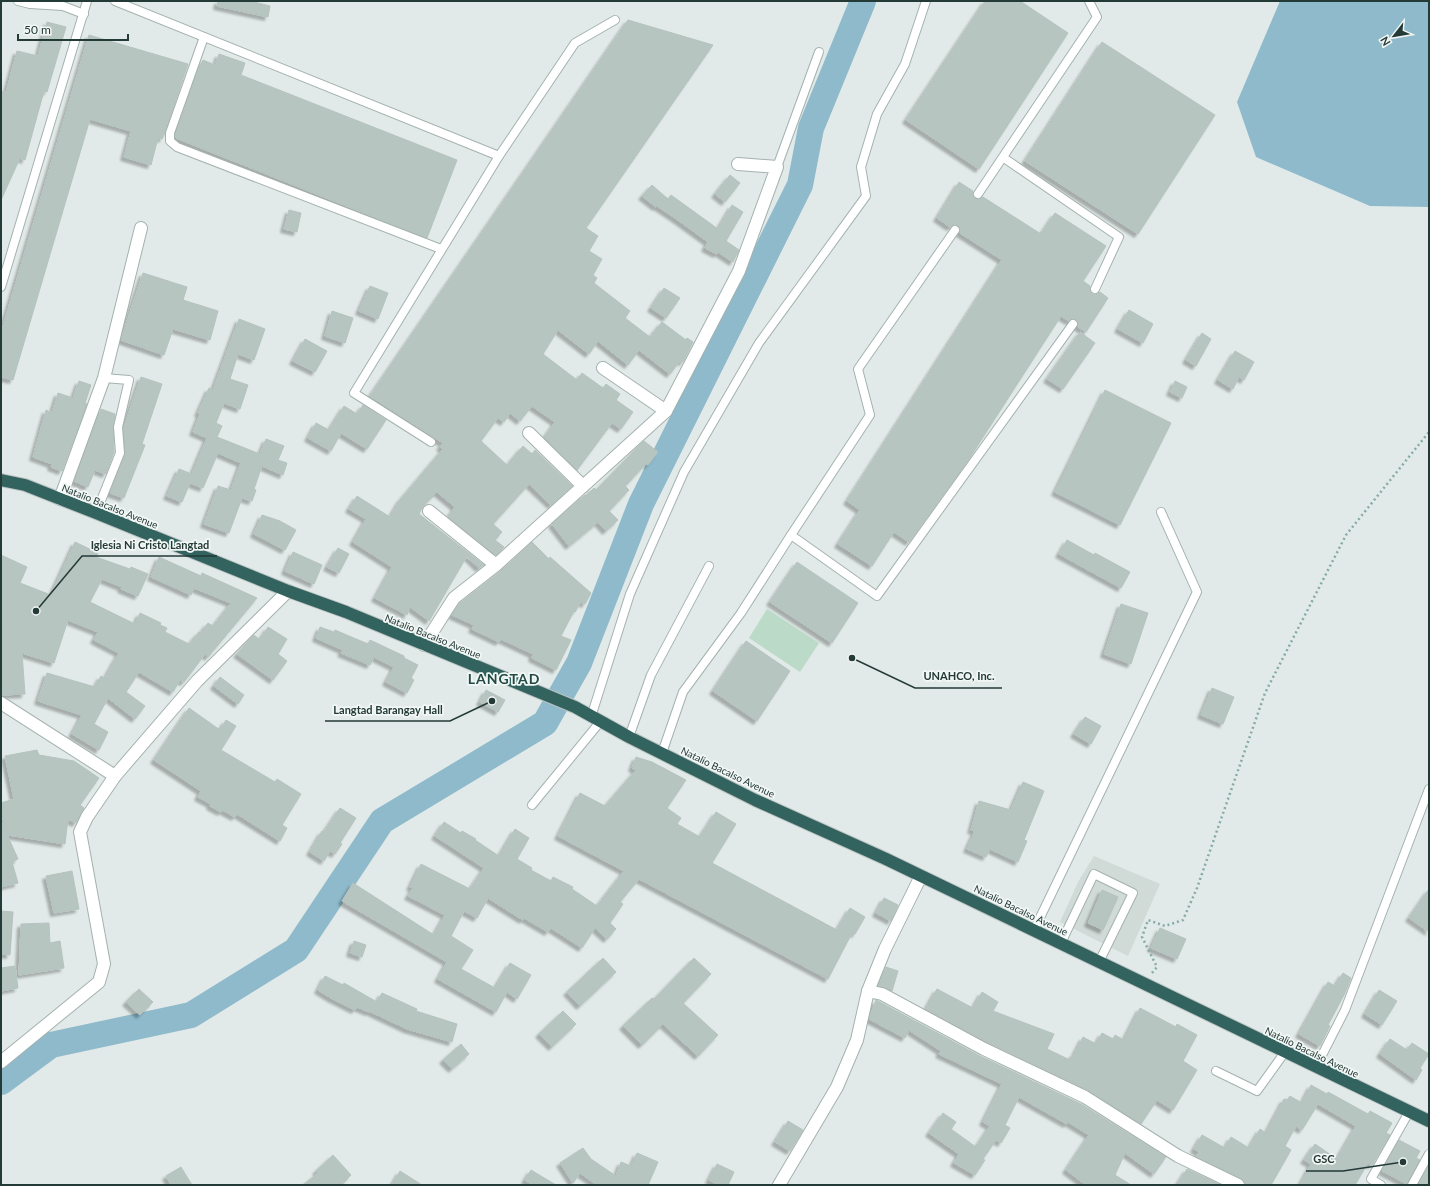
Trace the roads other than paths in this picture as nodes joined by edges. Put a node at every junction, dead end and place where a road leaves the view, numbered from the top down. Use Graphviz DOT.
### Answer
graph roads {
  1 [pos="18,1"];
  2 [pos="87,1"];
  3 [pos="114,1"];
  4 [pos="926,1"];
  5 [pos="1089,1"];
  6 [pos="84,14"];
  7 [pos="615,20"];
  8 [pos="204,37"];
  9 [pos="819,52"];
  10 [pos="499,156"];
  11 [pos="1004,158"];
  12 [pos="738,164"];
  13 [pos="777,167"];
  14 [pos="978,194"];
  15 [pos="141,228"];
  16 [pos="955,230"];
  17 [pos="441,249"];
  18 [pos="4,267"];
  19 [pos="1,287"];
  20 [pos="1095,289"];
  21 [pos="1073,324"];
  22 [pos="603,368"];
  23 [pos="104,378"];
  24 [pos="666,411"];
  25 [pos="529,433"];
  26 [pos="430,442"];
  27 [pos="1,480"];
  28 [pos="583,486"];
  29 [pos="60,499"];
  30 [pos="429,511"];
  31 [pos="1161,512"];
  32 [pos="96,513"];
  33 [pos="792,536"];
  34 [pos="496,565"];
  35 [pos="709,566"];
  36 [pos="288,591"];
  37 [pos="424,645"];
  38 [pos="1,703"];
  39 [pos="595,719"];
  40 [pos="629,737"];
  41 [pos="662,754"];
  42 [pos="115,776"];
  43 [pos="1429,789"];
  44 [pos="532,805"];
  45 [pos="921,876"];
  46 [pos="1034,930"];
  47 [pos="1061,943"];
  48 [pos="1100,962"];
  49 [pos="868,991"];
  50 [pos="1285,1052"];
  51 [pos="1,1062"];
  52 [pos="1316,1067"];
  53 [pos="1216,1071"];
  54 [pos="1408,1112"];
  55 [pos="1429,1122"];
  56 [pos="1429,1154"];
  57 [pos="779,1185"];
  58 [pos="1238,1185"];
  59 [pos="1381,1185"];
  60 [pos="1412,1185"];
  1 -- 6 [label="lane"];
  2 -- 6 [label="lane"];
  3 -- 8 [label="lane"];
  4 -- 39 [label="lane"];
  5 -- 11 [label="lane"];
  6 -- 18 [label="lane"];
  7 -- 10 [label="lane"];
  8 -- 10 [label="lane"];
  8 -- 17 [label="lane"];
  9 -- 13 [label="lane"];
  10 -- 17 [label="lane"];
  11 -- 14 [label="lane"];
  11 -- 20 [label="lane"];
  12 -- 13 [label="street"];
  13 -- 24 [label="street"];
  15 -- 23 [label="street"];
  16 -- 33 [label="lane"];
  17 -- 26 [label="lane"];
  18 -- 19 [label="lane"];
  21 -- 33 [label="lane"];
  22 -- 24 [label="street"];
  23 -- 29 [label="street"];
  23 -- 32 [label="lane"];
  24 -- 28 [label="street"];
  25 -- 28 [label="street"];
  27 -- 29 [label="highway, Natalio Bacalso Avenue"];
  28 -- 34 [label="street"];
  29 -- 32 [label="highway, Natalio Bacalso Avenue"];
  30 -- 34 [label="street"];
  31 -- 46 [label="lane"];
  32 -- 36 [label="highway, Natalio Bacalso Avenue"];
  33 -- 41 [label="lane"];
  34 -- 37 [label="street"];
  35 -- 40 [label="lane"];
  36 -- 37 [label="highway, Natalio Bacalso Avenue"];
  36 -- 42 [label="street"];
  37 -- 39 [label="highway, Natalio Bacalso Avenue"];
  38 -- 42 [label="street"];
  39 -- 40 [label="highway, Natalio Bacalso Avenue"];
  39 -- 44 [label="lane"];
  40 -- 41 [label="highway, Natalio Bacalso Avenue"];
  41 -- 45 [label="highway, Natalio Bacalso Avenue"];
  42 -- 51 [label="street"];
  43 -- 52 [label="lane"];
  45 -- 46 [label="highway, Natalio Bacalso Avenue"];
  45 -- 49 [label="street"];
  46 -- 47 [label="highway, Natalio Bacalso Avenue"];
  47 -- 48 [label="highway, Natalio Bacalso Avenue"];
  47 -- 48 [label="lane"];
  48 -- 50 [label="highway, Natalio Bacalso Avenue"];
  49 -- 57 [label="street"];
  49 -- 58 [label="street"];
  50 -- 52 [label="highway, Natalio Bacalso Avenue"];
  50 -- 53 [label="lane"];
  52 -- 54 [label="highway, Natalio Bacalso Avenue"];
  54 -- 55 [label="highway, Natalio Bacalso Avenue"];
  54 -- 59 [label="lane"];
  56 -- 60 [label="lane"];
}
